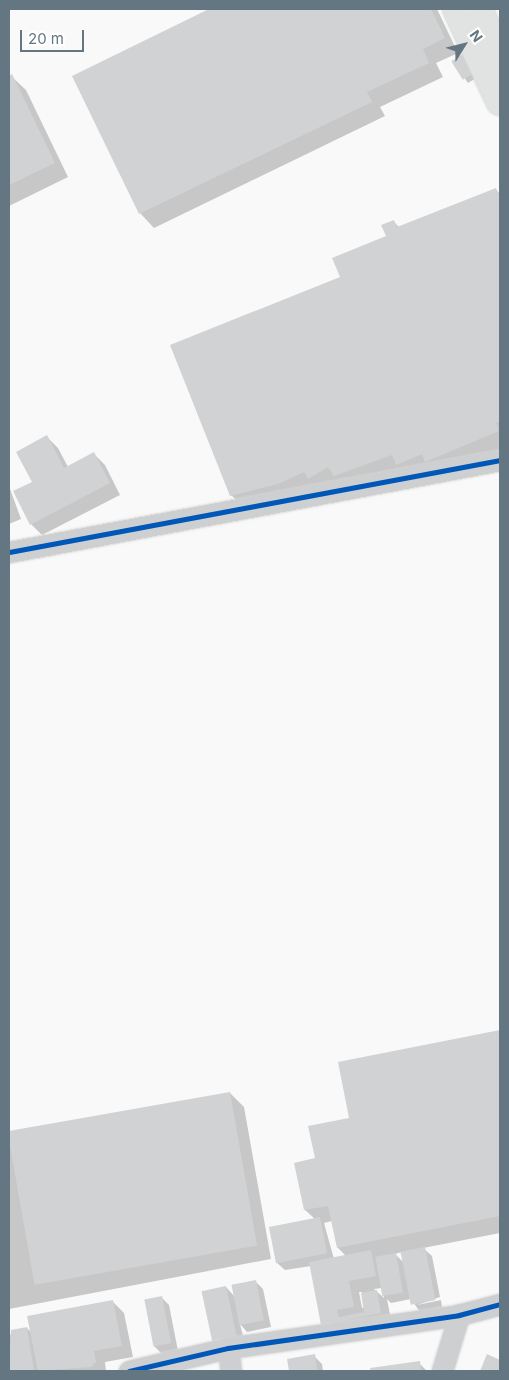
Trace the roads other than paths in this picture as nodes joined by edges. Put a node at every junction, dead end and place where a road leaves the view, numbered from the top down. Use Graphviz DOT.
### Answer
graph roads {
  1 [pos="457,9"];
  2 [pos="478,9"];
  3 [pos="500,57"];
  4 [pos="500,101"];
  5 [pos="500,460"];
  6 [pos="9,552"];
  7 [pos="500,1304"];
  8 [pos="459,1314"];
  9 [pos="228,1348"];
  10 [pos="129,1371"];
  11 [pos="231,1371"];
  12 [pos="442,1371"];
  1 -- 4 [label="main road"];
  2 -- 3 [label="main road"];
  5 -- 6 [label="street"];
  7 -- 8 [label="street"];
  8 -- 9 [label="street"];
  8 -- 12 [label="street"];
  9 -- 10 [label="street"];
  9 -- 11 [label="street"];
}
